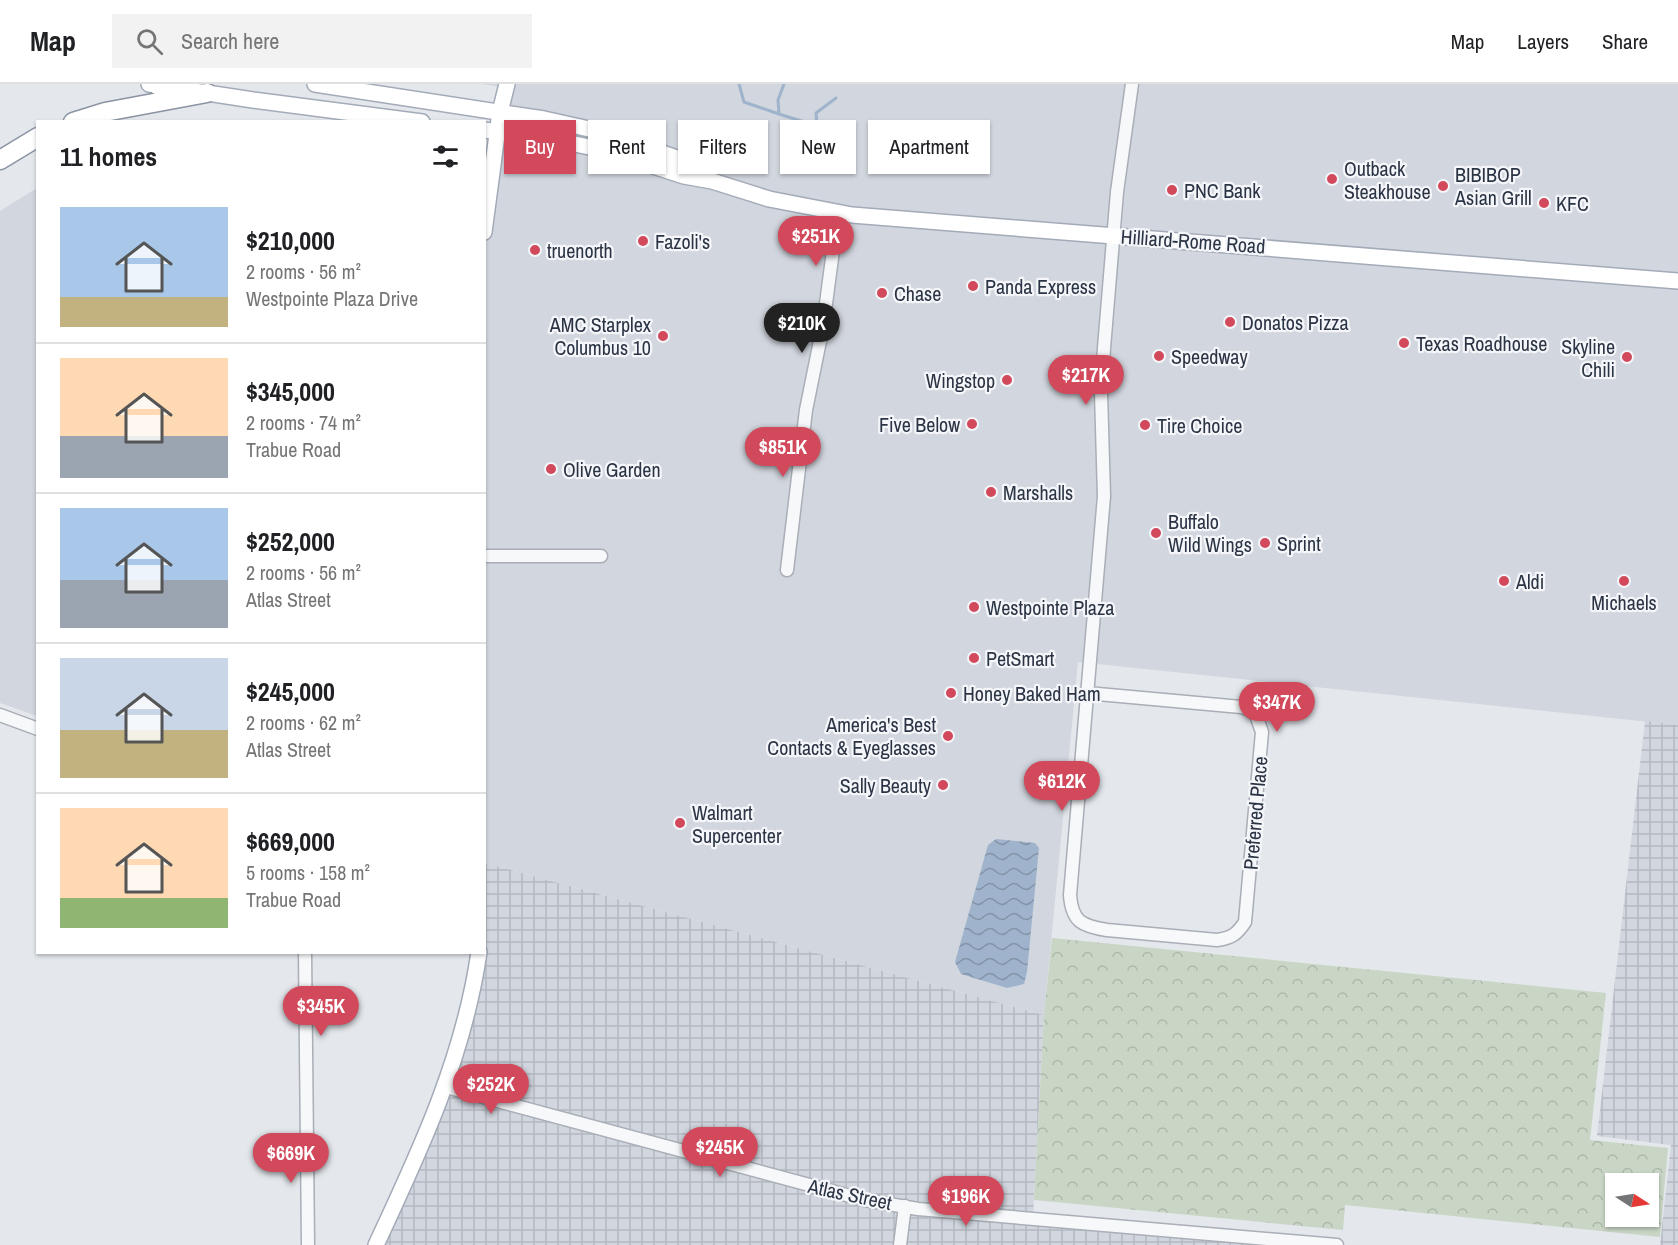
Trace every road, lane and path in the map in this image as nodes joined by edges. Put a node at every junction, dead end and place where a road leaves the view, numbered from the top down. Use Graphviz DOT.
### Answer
graph roads {
  1 [pos="156,84"];
  2 [pos="315,84"];
  3 [pos="507,84"];
  4 [pos="1132,84"];
  5 [pos="207,93"];
  6 [pos="500,112"];
  7 [pos="79,120"];
  8 [pos="407,120"];
  9 [pos="491,131"];
  10 [pos="36,138"];
  11 [pos="0,160"];
  12 [pos="712,181"];
  13 [pos="486,203"];
  14 [pos="838,213"];
  15 [pos="1113,235"];
  16 [pos="1678,281"];
  17 [pos="486,556"];
  18 [pos="600,556"];
  19 [pos="788,570"];
  20 [pos="1087,693"];
  21 [pos="0,715"];
  22 [pos="36,728"];
  23 [pos="305,954"];
  24 [pos="479,954"];
  25 [pos="446,1087"];
  26 [pos="905,1206"];
  27 [pos="308,1245"];
  28 [pos="376,1245"];
  29 [pos="900,1245"];
  30 [pos="1337,1245"];
  1 -- 5 [label="main road"];
  2 -- 6 [label="main road, Hilliard-Rome Road"];
  3 -- 6 [label="main road"];
  4 -- 15 [label="street"];
  5 -- 7 [label="highway"];
  5 -- 8 [label="main road"];
  6 -- 9 [label="main road"];
  6 -- 12 [label="main road, Hilliard-Rome Road"];
  9 -- 12 [label="main road, Hilliard-Rome Road"];
  9 -- 13 [label="main road"];
  10 -- 11 [label="highway"];
  12 -- 14 [label="main road, Hilliard-Rome Road"];
  14 -- 15 [label="main road, Hilliard-Rome Road"];
  14 -- 19 [label="street"];
  15 -- 16 [label="main road, Hilliard-Rome Road"];
  15 -- 20 [label="street"];
  17 -- 18 [label="street"];
  20 -- 20 [label="street, Preferred Place"];
  21 -- 22 [label="street"];
  23 -- 27 [label="street"];
  24 -- 25 [label="main road"];
  25 -- 26 [label="street, Atlas Street"];
  25 -- 28 [label="main road"];
  26 -- 29 [label="street"];
  26 -- 30 [label="street, Atlas Street"];
}
